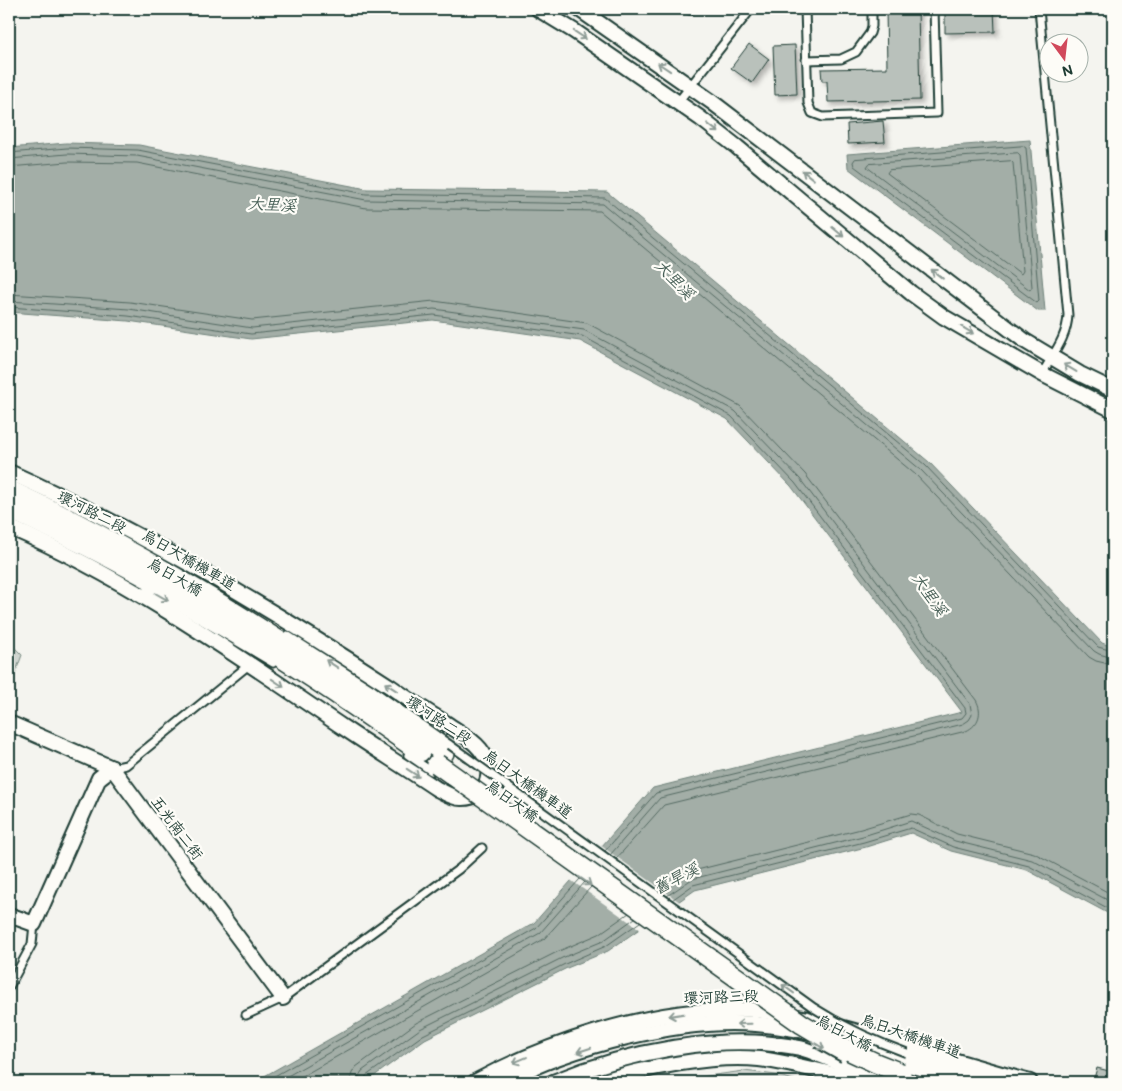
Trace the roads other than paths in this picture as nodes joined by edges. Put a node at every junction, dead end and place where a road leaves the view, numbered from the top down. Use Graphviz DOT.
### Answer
graph roads {
  1 [pos="538,9"];
  2 [pos="579,9"];
  3 [pos="751,9"];
  4 [pos="805,9"];
  5 [pos="872,9"];
  6 [pos="934,9"];
  7 [pos="1039,9"];
  8 [pos="806,60"];
  9 [pos="691,86"];
  10 [pos="678,102"];
  11 [pos="1052,357"];
  12 [pos="1042,374"];
  13 [pos="1113,390"];
  14 [pos="1113,410"];
  15 [pos="9,472"];
  16 [pos="9,482"];
  17 [pos="9,490"];
  18 [pos="9,509"];
  19 [pos="9,517"];
  20 [pos="48,517"];
  21 [pos="96,524"];
  22 [pos="9,527"];
  23 [pos="59,541"];
  24 [pos="144,586"];
  25 [pos="280,631"];
  26 [pos="250,664"];
  27 [pos="279,667"];
  28 [pos="367,699"];
  29 [pos="9,723"];
  30 [pos="401,750"];
  31 [pos="112,768"];
  32 [pos="440,777"];
  33 [pos="456,789"];
  34 [pos="480,806"];
  35 [pos="482,848"];
  36 [pos="9,915"];
  37 [pos="34,924"];
  38 [pos="9,987"];
  39 [pos="283,998"];
  40 [pos="755,1002"];
  41 [pos="246,1015"];
  42 [pos="885,1080"];
  43 [pos="476,1082"];
  44 [pos="502,1082"];
  45 [pos="553,1082"];
  46 [pos="600,1082"];
  47 [pos="864,1082"];
  48 [pos="930,1082"];
  49 [pos="974,1082"];
  50 [pos="995,1082"];
  51 [pos="1007,1082"];
  52 [pos="1030,1082"];
  1 -- 10 [label="street, one-way"];
  9 -- 2 [label="street, one-way"];
  3 -- 9 [label="lane"];
  4 -- 8 [label="lane"];
  5 -- 8 [label="lane"];
  6 -- 8 [label="lane"];
  7 -- 11 [label="lane"];
  9 -- 10 [label="lane"];
  11 -- 9 [label="street, one-way"];
  10 -- 12 [label="street, one-way"];
  11 -- 12 [label="lane"];
  13 -- 11 [label="street, one-way"];
  12 -- 14 [label="street"];
  26 -- 15 [label="street, 環河路二段, one-way"];
  16 -- 21 [label="lane"];
  17 -- 20 [label="street, 環河路二段"];
  18 -- 20 [label="street"];
  19 -- 23 [label="lane"];
  20 -- 28 [label="street, 烏日大橋"];
  22 -- 26 [label="street, 環河路二段"];
  24 -- 27 [label="lane, one-way"];
  28 -- 25 [label="lane, 烏日大橋機車道, one-way"];
  26 -- 31 [label="lane"];
  28 -- 48 [label="street, 烏日大橋, one-way, bridge"];
  28 -- 49 [label="street, 烏日大橋"];
  51 -- 28 [label="lane, 烏日大橋機車道, one-way, bridge"];
  29 -- 31 [label="street, 五光南二街"];
  30 -- 32 [label="lane"];
  31 -- 37 [label="street"];
  31 -- 39 [label="street, 五光南二街"];
  33 -- 34 [label="lane"];
  35 -- 39 [label="lane"];
  36 -- 37 [label="street"];
  37 -- 38 [label="lane"];
  39 -- 41 [label="lane"];
  40 -- 42 [label="lane, one-way, bridge"];
  42 -- 45 [label="street"];
  52 -- 43 [label="street, 環河路三段, one-way"];
  50 -- 44 [label="street, 環河路三段, one-way"];
  46 -- 47 [label="street"];
}
